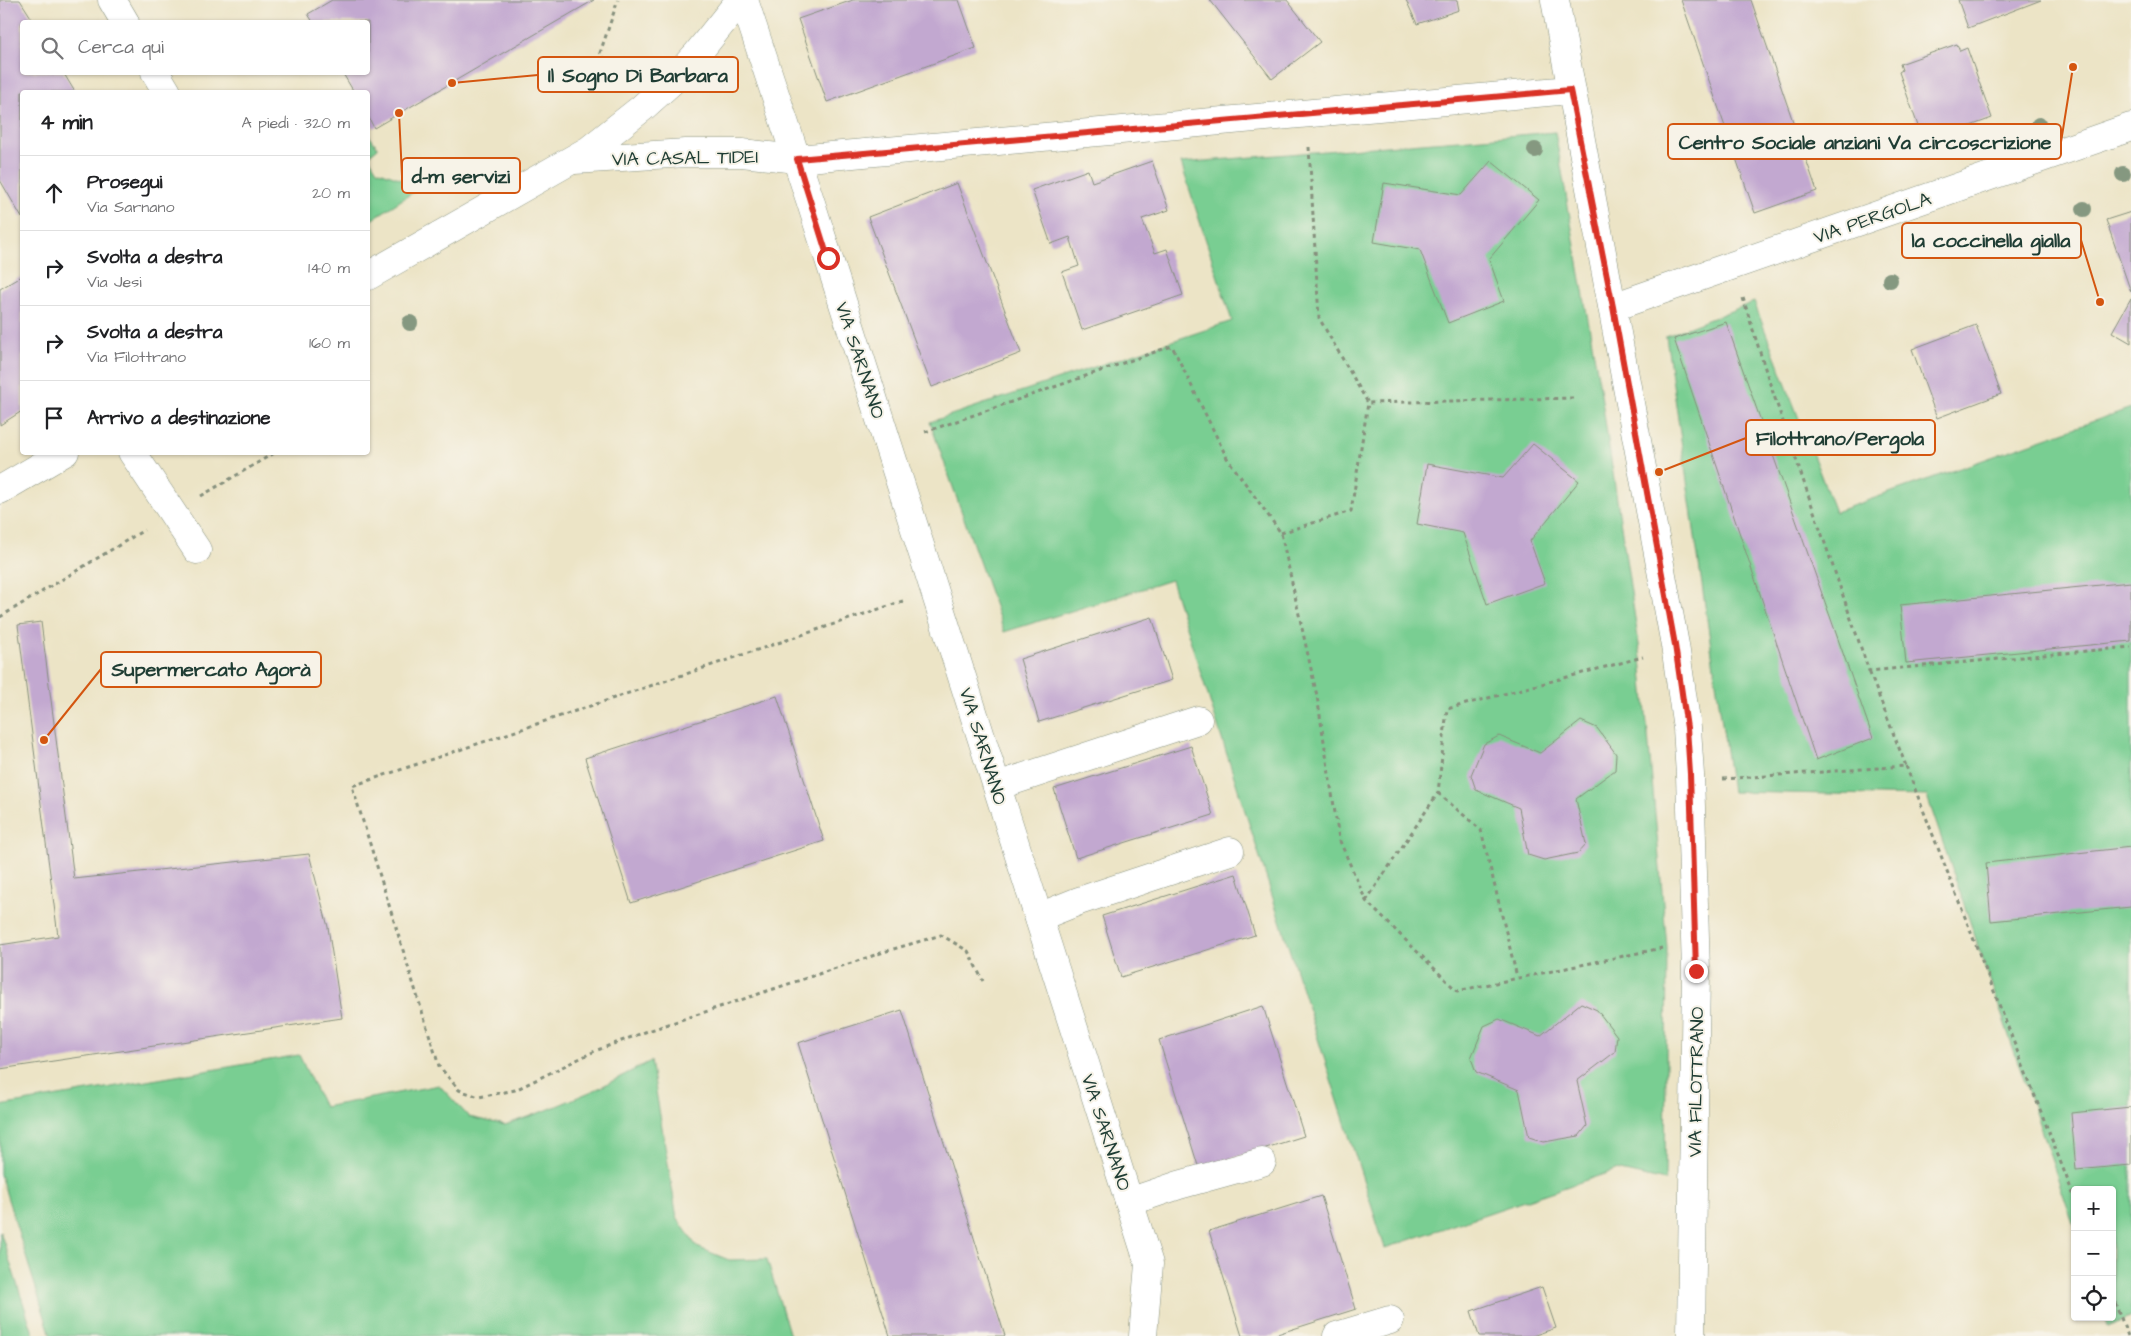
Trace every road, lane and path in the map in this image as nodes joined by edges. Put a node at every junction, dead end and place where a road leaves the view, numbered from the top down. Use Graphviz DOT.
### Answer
graph roads {
  1 [pos="112,0"];
  2 [pos="618,0"];
  3 [pos="740,0"];
  4 [pos="744,0"];
  5 [pos="1555,0"];
  6 [pos="124,20"];
  7 [pos="157,75"];
  8 [pos="618,80"];
  9 [pos="166,90"];
  10 [pos="1570,90"];
  11 [pos="2131,127"];
  12 [pos="1308,140"];
  13 [pos="797,159"];
  14 [pos="574,160"];
  15 [pos="370,275"];
  16 [pos="1745,306"];
  17 [pos="1613,307"];
  18 [pos="1573,398"];
  19 [pos="1368,403"];
  20 [pos="925,432"];
  21 [pos="60,455"];
  22 [pos="134,455"];
  23 [pos="271,455"];
  24 [pos="0,490"];
  25 [pos="173,513"];
  26 [pos="1281,533"];
  27 [pos="198,550"];
  28 [pos="909,599"];
  29 [pos="0,617"];
  30 [pos="2131,647"];
  31 [pos="1647,656"];
  32 [pos="1869,671"];
  33 [pos="1198,720"];
  34 [pos="1906,766"];
  35 [pos="1722,779"];
  36 [pos="996,786"];
  37 [pos="1438,793"];
  38 [pos="1230,851"];
  39 [pos="1366,901"];
  40 [pos="1039,917"];
  41 [pos="1667,947"];
  42 [pos="1517,977"];
  43 [pos="983,981"];
  44 [pos="1262,1162"];
  45 [pos="2071,1189"];
  46 [pos="1129,1202"];
  47 [pos="2116,1305"];
  48 [pos="1390,1320"];
  49 [pos="1143,1336"];
  50 [pos="1337,1336"];
  51 [pos="1691,1336"];
  52 [pos="2128,1336"];
  1 -- 6 [label="street"];
  2 -- 8 [label="path"];
  3 -- 14 [label="street, VIA CASAL TIDEI"];
  4 -- 13 [label="street, VIA SARNANO"];
  5 -- 10 [label="street, VIA FILOTTRANO"];
  7 -- 9 [label="street"];
  10 -- 13 [label="street, VIA CASAL TIDEI"];
  10 -- 17 [label="street, VIA FILOTTRANO"];
  11 -- 17 [label="street, VIA PERGOLA"];
  12 -- 19 [label="path"];
  13 -- 14 [label="street, VIA CASAL TIDEI"];
  13 -- 36 [label="street, VIA SARNANO"];
  14 -- 15 [label="street, VIA CASAL TIDEI"];
  16 -- 32 [label="path"];
  17 -- 51 [label="street, VIA FILOTTRANO"];
  18 -- 19 [label="path"];
  19 -- 26 [label="path"];
  20 -- 26 [label="path"];
  21 -- 24 [label="street"];
  22 -- 25 [label="street"];
  23 -- 25 [label="path"];
  25 -- 27 [label="street"];
  25 -- 29 [label="path"];
  26 -- 39 [label="path"];
  28 -- 43 [label="path"];
  30 -- 32 [label="path"];
  31 -- 37 [label="path"];
  32 -- 34 [label="path"];
  33 -- 36 [label="street"];
  34 -- 35 [label="path"];
  34 -- 45 [label="path"];
  36 -- 40 [label="street, VIA SARNANO"];
  37 -- 39 [label="path"];
  37 -- 42 [label="path"];
  38 -- 40 [label="street"];
  39 -- 42 [label="path"];
  40 -- 46 [label="street, VIA SARNANO"];
  41 -- 42 [label="path"];
  44 -- 46 [label="street"];
  46 -- 49 [label="street, VIA SARNANO"];
  47 -- 52 [label="path"];
  48 -- 50 [label="street"];
}
